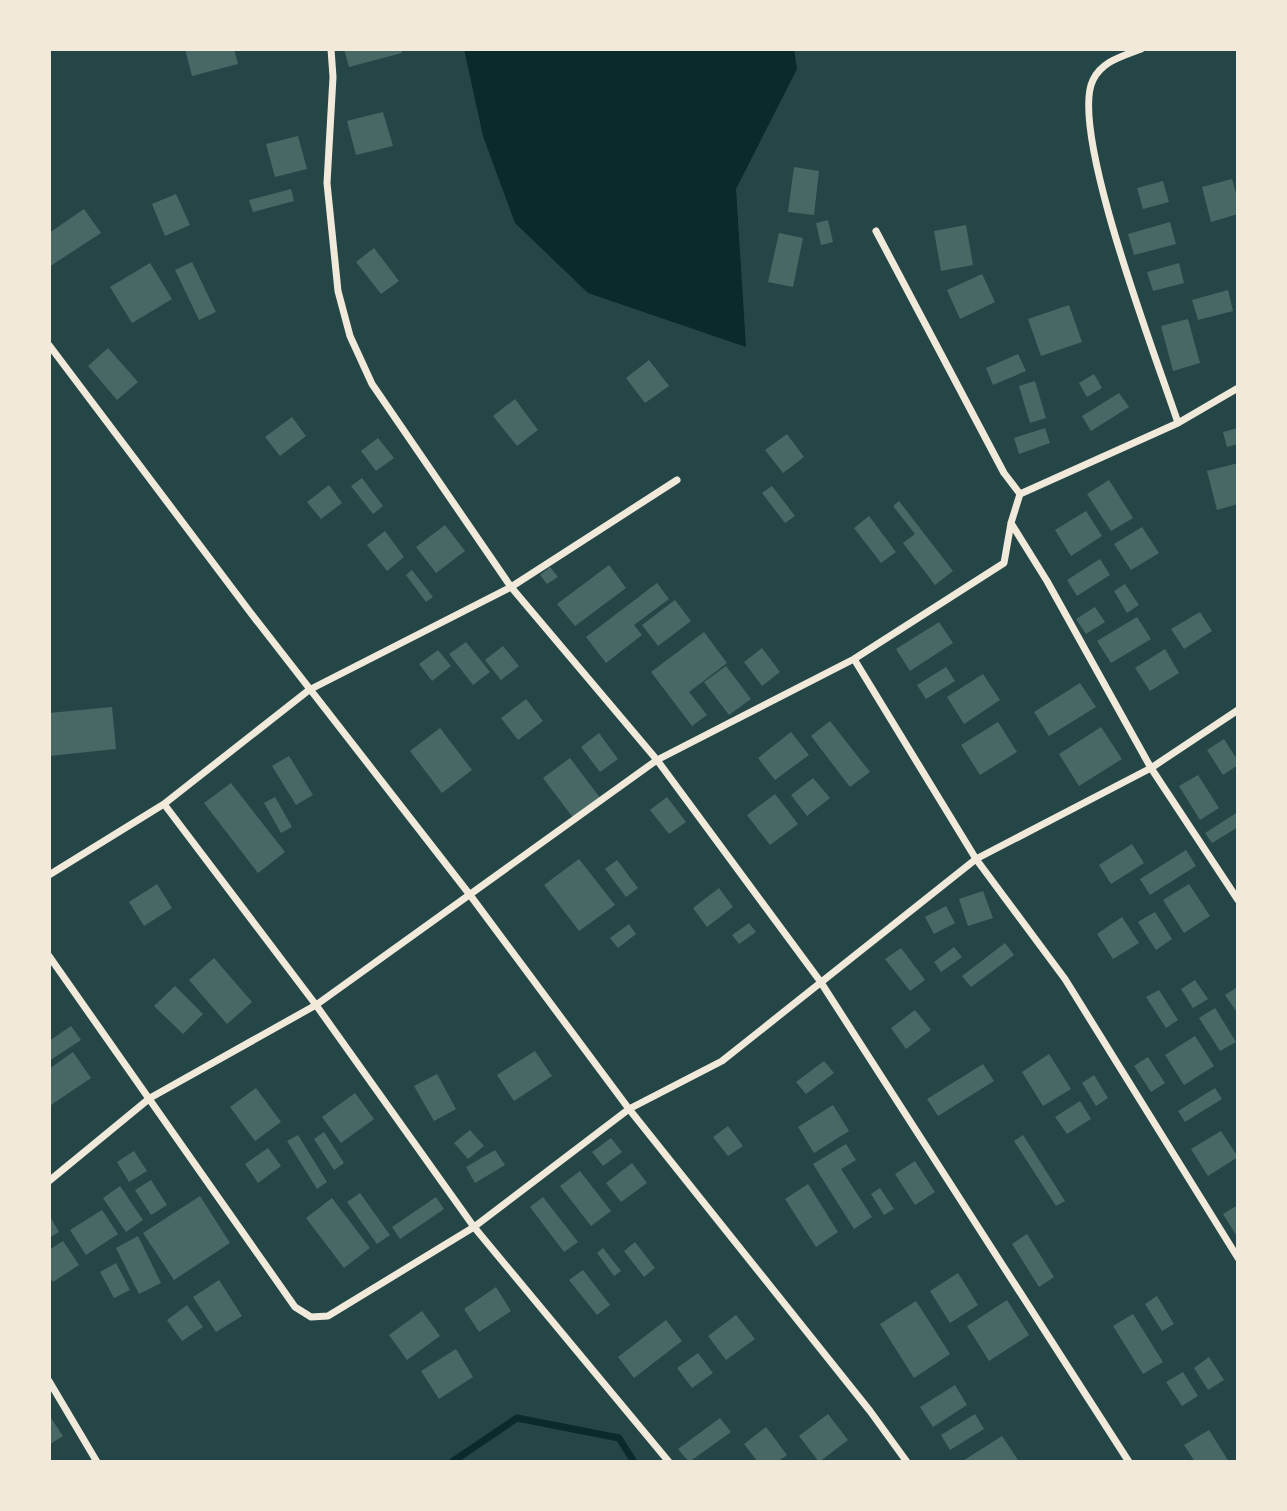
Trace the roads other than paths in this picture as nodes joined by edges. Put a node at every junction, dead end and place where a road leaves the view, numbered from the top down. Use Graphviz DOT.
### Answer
graph roads {
  1 [pos="331,49"];
  2 [pos="1141,49"];
  3 [pos="876,231"];
  4 [pos="49,345"];
  5 [pos="1238,388"];
  6 [pos="1178,423"];
  7 [pos="677,480"];
  8 [pos="1020,495"];
  9 [pos="1011,523"];
  10 [pos="511,587"];
  11 [pos="854,659"];
  12 [pos="309,690"];
  13 [pos="1238,710"];
  14 [pos="657,760"];
  15 [pos="1151,768"];
  16 [pos="164,804"];
  17 [pos="976,859"];
  18 [pos="49,875"];
  19 [pos="470,895"];
  20 [pos="1238,900"];
  21 [pos="49,956"];
  22 [pos="820,981"];
  23 [pos="316,1005"];
  24 [pos="150,1098"];
  25 [pos="629,1109"];
  26 [pos="49,1181"];
  27 [pos="474,1227"];
  28 [pos="1238,1258"];
  29 [pos="49,1381"];
  30 [pos="97,1462"];
  31 [pos="669,1462"];
  32 [pos="907,1462"];
  33 [pos="1129,1462"];
  1 -- 10 [label="street"];
  2 -- 6 [label="street"];
  3 -- 8 [label="street"];
  4 -- 12 [label="street"];
  5 -- 6 [label="street"];
  6 -- 8 [label="street"];
  7 -- 10 [label="street"];
  8 -- 9 [label="street"];
  9 -- 11 [label="street"];
  9 -- 15 [label="street"];
  10 -- 12 [label="street"];
  10 -- 14 [label="street"];
  11 -- 14 [label="street"];
  11 -- 17 [label="street"];
  12 -- 16 [label="street"];
  12 -- 19 [label="street"];
  13 -- 15 [label="street"];
  14 -- 19 [label="street"];
  14 -- 22 [label="street"];
  15 -- 17 [label="street"];
  15 -- 20 [label="street"];
  16 -- 18 [label="street"];
  16 -- 23 [label="street"];
  17 -- 22 [label="street"];
  17 -- 28 [label="street"];
  19 -- 23 [label="street"];
  19 -- 25 [label="street"];
  21 -- 24 [label="street"];
  22 -- 25 [label="street"];
  22 -- 33 [label="street"];
  23 -- 24 [label="street"];
  23 -- 27 [label="street"];
  24 -- 26 [label="street"];
  24 -- 27 [label="street"];
  25 -- 27 [label="street"];
  25 -- 32 [label="street"];
  27 -- 31 [label="street"];
  29 -- 30 [label="street"];
}
